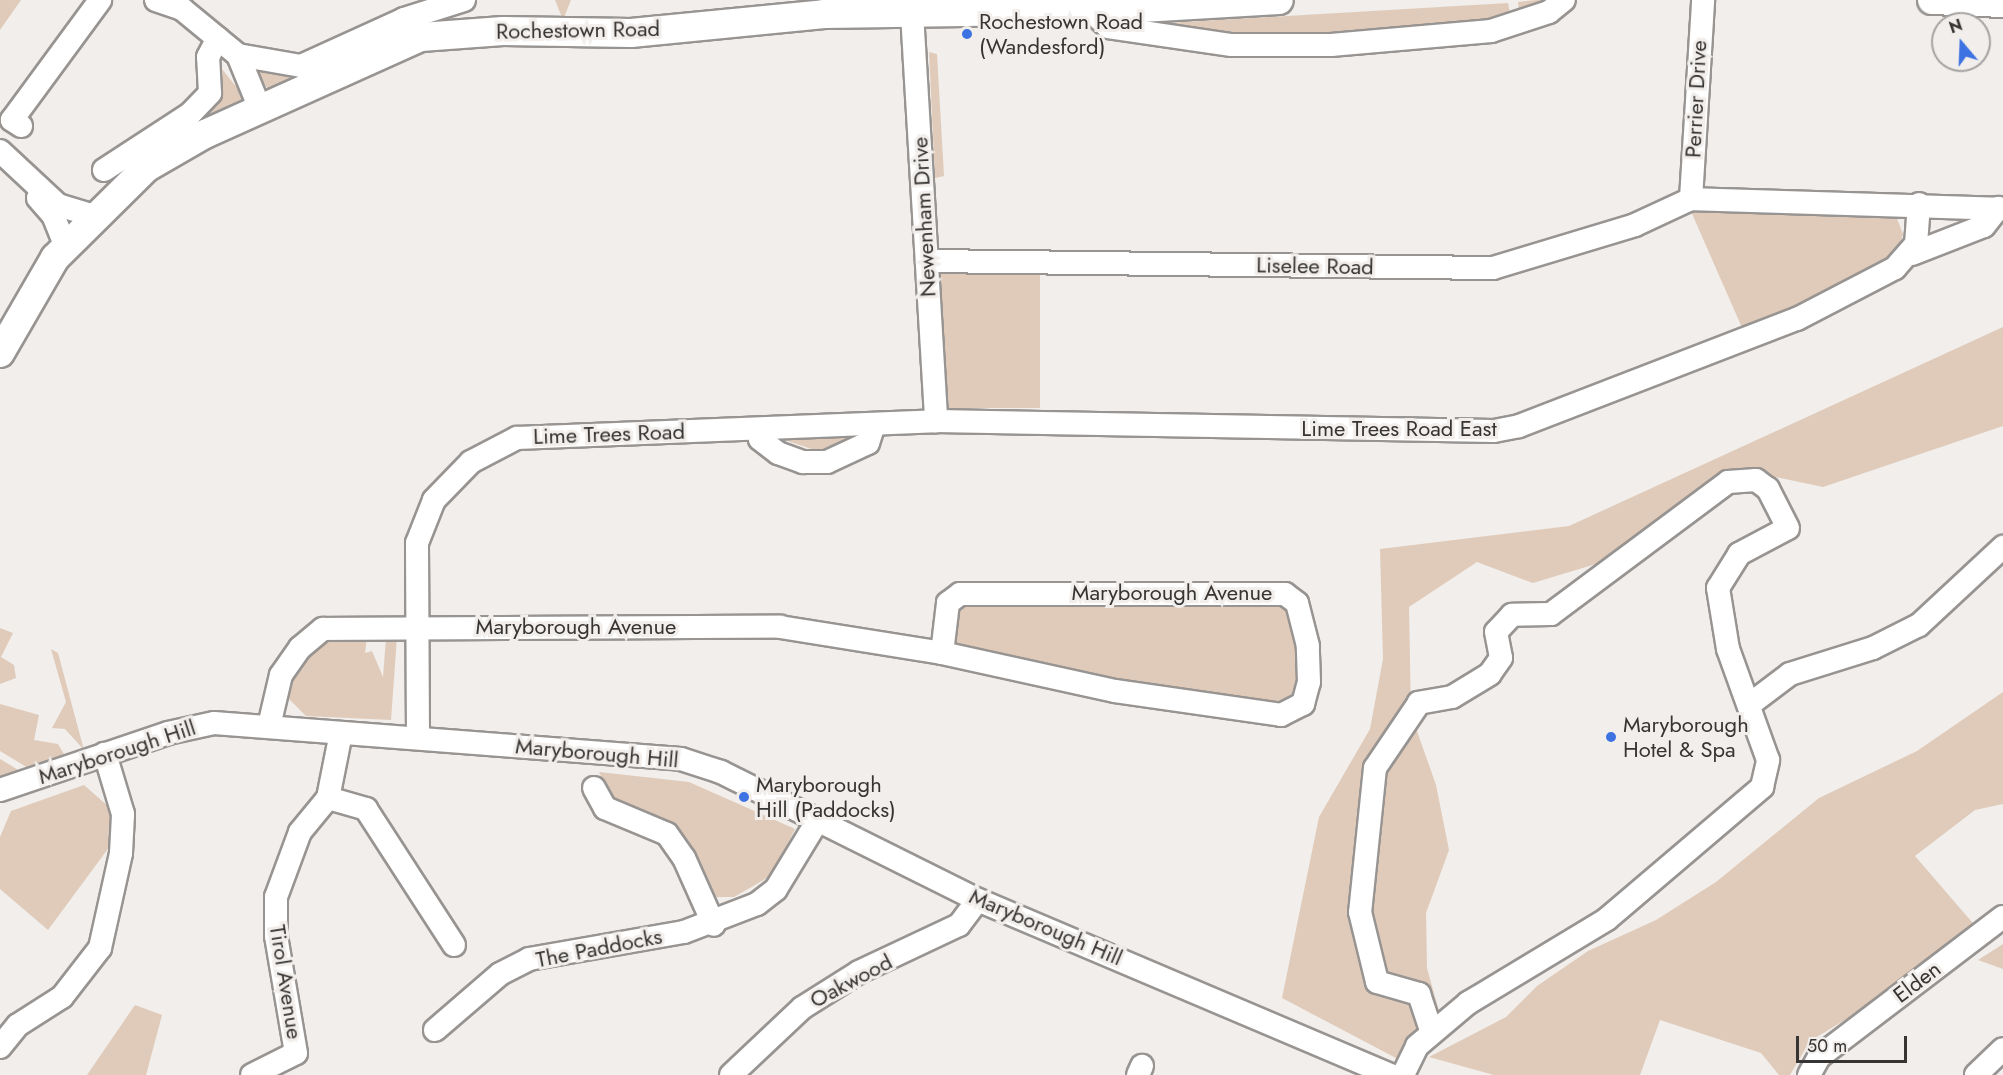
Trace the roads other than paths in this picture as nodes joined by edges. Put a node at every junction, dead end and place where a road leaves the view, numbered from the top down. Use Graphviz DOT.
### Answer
graph roads {
  1 [pos="100,0"];
  2 [pos="156,0"];
  3 [pos="464,0"];
  4 [pos="1279,0"];
  5 [pos="1564,0"];
  6 [pos="1703,0"];
  7 [pos="1932,0"];
  8 [pos="2003,3"];
  9 [pos="183,5"];
  10 [pos="1127,5"];
  11 [pos="1091,11"];
  12 [pos="912,13"];
  13 [pos="218,38"];
  14 [pos="238,55"];
  15 [pos="260,110"];
  16 [pos="21,126"];
  17 [pos="0,151"];
  18 [pos="0,159"];
  19 [pos="104,170"];
  20 [pos="1691,199"];
  21 [pos="1919,204"];
  22 [pos="2000,208"];
  23 [pos="93,216"];
  24 [pos="65,245"];
  25 [pos="1912,254"];
  26 [pos="927,261"];
  27 [pos="0,353"];
  28 [pos="939,422"];
  29 [pos="874,425"];
  30 [pos="758,429"];
  31 [pos="2003,548"];
  32 [pos="420,626"];
  33 [pos="942,652"];
  34 [pos="1749,705"];
  35 [pos="269,726"];
  36 [pos="341,733"];
  37 [pos="418,737"];
  38 [pos="105,754"];
  39 [pos="594,788"];
  40 [pos="0,790"];
  41 [pos="328,798"];
  42 [pos="818,820"];
  43 [pos="978,900"];
  44 [pos="2003,917"];
  45 [pos="714,925"];
  46 [pos="454,945"];
  47 [pos="435,1030"];
  48 [pos="1432,1033"];
  49 [pos="0,1047"];
  50 [pos="2003,1049"];
  51 [pos="252,1075"];
  52 [pos="731,1075"];
  53 [pos="1391,1075"];
  54 [pos="1403,1075"];
  55 [pos="1809,1075"];
  56 [pos="1976,1075"];
  1 -- 16 [label="street"];
  2 -- 9 [label="street"];
  3 -- 14 [label="street"];
  4 -- 10 [label="main road, Rochestown Road"];
  5 -- 11 [label="street"];
  6 -- 20 [label="street, Perrier Drive"];
  7 -- 8 [label="main road"];
  9 -- 13 [label="street"];
  10 -- 11 [label="main road, Rochestown Road"];
  11 -- 12 [label="main road, Rochestown Road"];
  12 -- 15 [label="main road, Rochestown Road"];
  12 -- 26 [label="street, Newenham Drive"];
  13 -- 14 [label="street"];
  13 -- 19 [label="street"];
  14 -- 15 [label="street"];
  15 -- 23 [label="main road, Rochestown Road"];
  17 -- 23 [label="street"];
  18 -- 24 [label="street"];
  20 -- 21 [label="street"];
  20 -- 26 [label="street, Liselee Road"];
  21 -- 22 [label="street"];
  21 -- 25 [label="street"];
  22 -- 25 [label="street, Lime Trees Road East"];
  23 -- 24 [label="main road, Rochestown Road"];
  24 -- 27 [label="main road, Rochestown Road"];
  25 -- 28 [label="street, Lime Trees Road East"];
  26 -- 28 [label="street, Newenham Drive"];
  28 -- 29 [label="street, Lime Trees Road"];
  29 -- 30 [label="street, Lime Trees Road"];
  29 -- 30 [label="street"];
  30 -- 32 [label="street, Lime Trees Road"];
  31 -- 34 [label="street"];
  32 -- 33 [label="street, Maryborough Avenue"];
  32 -- 35 [label="street, Maryborough Avenue"];
  32 -- 37 [label="street, Lime Trees Road"];
  33 -- 33 [label="street, Maryborough Avenue"];
  34 -- 48 [label="street"];
  34 -- 48 [label="street"];
  35 -- 36 [label="street, Maryborough Hill"];
  35 -- 38 [label="street, Maryborough Hill"];
  36 -- 37 [label="street, Maryborough Hill"];
  36 -- 41 [label="street, Tirol Avenue"];
  37 -- 42 [label="street, Maryborough Hill"];
  38 -- 40 [label="street, Maryborough Hill"];
  38 -- 49 [label="street"];
  39 -- 45 [label="street"];
  41 -- 46 [label="street"];
  41 -- 51 [label="street, Tirol Avenue"];
  42 -- 43 [label="street, Maryborough Hill"];
  42 -- 45 [label="street, The Paddocks"];
  43 -- 52 [label="street, Oakwood"];
  43 -- 53 [label="street, Maryborough Hill"];
  44 -- 55 [label="street, Elden"];
  45 -- 47 [label="street, The Paddocks"];
  48 -- 54 [label="street"];
  50 -- 56 [label="street"];
}
